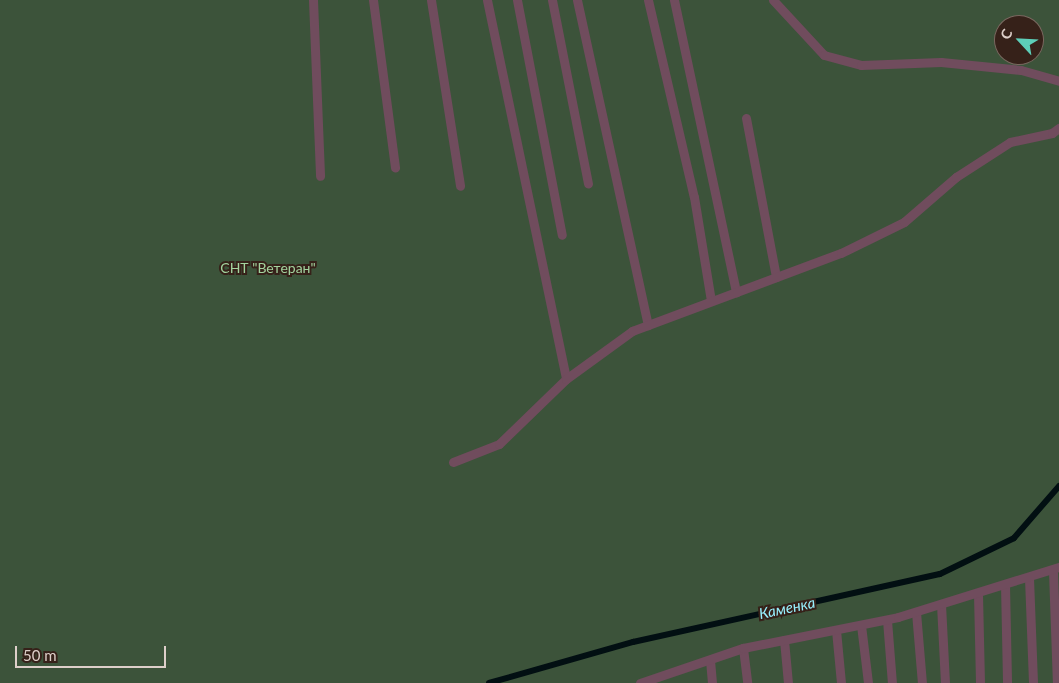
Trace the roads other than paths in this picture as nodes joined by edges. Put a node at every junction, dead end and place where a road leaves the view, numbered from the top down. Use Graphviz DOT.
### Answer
graph roads {
  1 [pos="312,0"];
  2 [pos="373,0"];
  3 [pos="431,0"];
  4 [pos="487,0"];
  5 [pos="517,0"];
  6 [pos="552,0"];
  7 [pos="577,0"];
  8 [pos="648,0"];
  9 [pos="674,0"];
  10 [pos="773,0"];
  11 [pos="1059,81"];
  12 [pos="746,118"];
  13 [pos="1059,128"];
  14 [pos="395,168"];
  15 [pos="320,176"];
  16 [pos="588,184"];
  17 [pos="460,186"];
  18 [pos="562,235"];
  19 [pos="776,277"];
  20 [pos="736,292"];
  21 [pos="711,302"];
  22 [pos="648,325"];
  23 [pos="566,379"];
  24 [pos="453,462"];
  25 [pos="1056,569"];
  26 [pos="1029,578"];
  27 [pos="1005,585"];
  28 [pos="978,594"];
  29 [pos="941,604"];
  30 [pos="916,612"];
  31 [pos="887,620"];
  32 [pos="861,625"];
  33 [pos="836,630"];
  34 [pos="784,640"];
  35 [pos="743,648"];
  36 [pos="710,660"];
  37 [pos="640,683"];
  38 [pos="712,683"];
  39 [pos="747,683"];
  40 [pos="788,683"];
  41 [pos="841,683"];
  42 [pos="868,683"];
  43 [pos="892,683"];
  44 [pos="922,683"];
  45 [pos="945,683"];
  46 [pos="980,683"];
  47 [pos="1007,683"];
  48 [pos="1033,683"];
  49 [pos="1057,683"];
  1 -- 15 [label="lane"];
  2 -- 14 [label="lane"];
  3 -- 17 [label="lane"];
  4 -- 23 [label="lane"];
  5 -- 18 [label="lane"];
  6 -- 16 [label="lane"];
  7 -- 22 [label="lane"];
  8 -- 21 [label="lane"];
  9 -- 20 [label="lane"];
  10 -- 11 [label="lane"];
  12 -- 19 [label="lane"];
  13 -- 19 [label="lane"];
  19 -- 20 [label="lane"];
  20 -- 21 [label="lane"];
  21 -- 22 [label="lane"];
  22 -- 23 [label="lane"];
  23 -- 24 [label="lane"];
  25 -- 26 [label="lane"];
  25 -- 49 [label="lane"];
  26 -- 27 [label="lane"];
  26 -- 48 [label="lane"];
  27 -- 28 [label="lane"];
  27 -- 47 [label="lane"];
  28 -- 29 [label="lane"];
  28 -- 46 [label="lane"];
  29 -- 30 [label="lane"];
  29 -- 45 [label="lane"];
  30 -- 31 [label="lane"];
  30 -- 44 [label="lane"];
  31 -- 32 [label="lane"];
  31 -- 43 [label="lane"];
  32 -- 33 [label="lane"];
  32 -- 42 [label="lane"];
  33 -- 34 [label="lane"];
  33 -- 41 [label="lane"];
  34 -- 35 [label="lane"];
  34 -- 40 [label="lane"];
  35 -- 36 [label="lane"];
  35 -- 39 [label="lane"];
  36 -- 37 [label="lane"];
  36 -- 38 [label="lane"];
}
